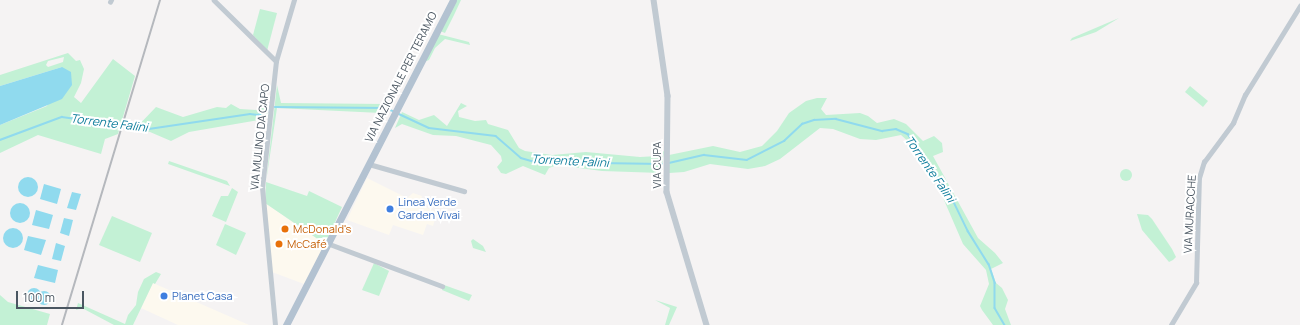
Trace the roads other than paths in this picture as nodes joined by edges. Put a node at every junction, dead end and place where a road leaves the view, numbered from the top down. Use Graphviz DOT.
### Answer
graph roads {
  1 [pos="214,0"];
  2 [pos="294,0"];
  3 [pos="453,0"];
  4 [pos="654,0"];
  5 [pos="1300,6"];
  6 [pos="276,61"];
  7 [pos="369,164"];
  8 [pos="464,191"];
  9 [pos="328,243"];
  10 [pos="442,286"];
  11 [pos="275,325"];
  12 [pos="286,325"];
  13 [pos="707,325"];
  14 [pos="1171,325"];
  1 -- 6 [label="street"];
  2 -- 6 [label="street, VIA MULINO DA CAPO"];
  3 -- 7 [label="main road, VIA NAZIONALE PER TERAMO"];
  4 -- 13 [label="street, VIA CUPA"];
  5 -- 14 [label="street, VIA MURACCHE"];
  6 -- 11 [label="street, VIA MULINO DA CAPO"];
  7 -- 8 [label="street"];
  7 -- 9 [label="main road, VIA NAZIONALE PER TERAMO"];
  9 -- 10 [label="street"];
  9 -- 12 [label="main road, VIA NAZIONALE PER TERAMO"];
}
